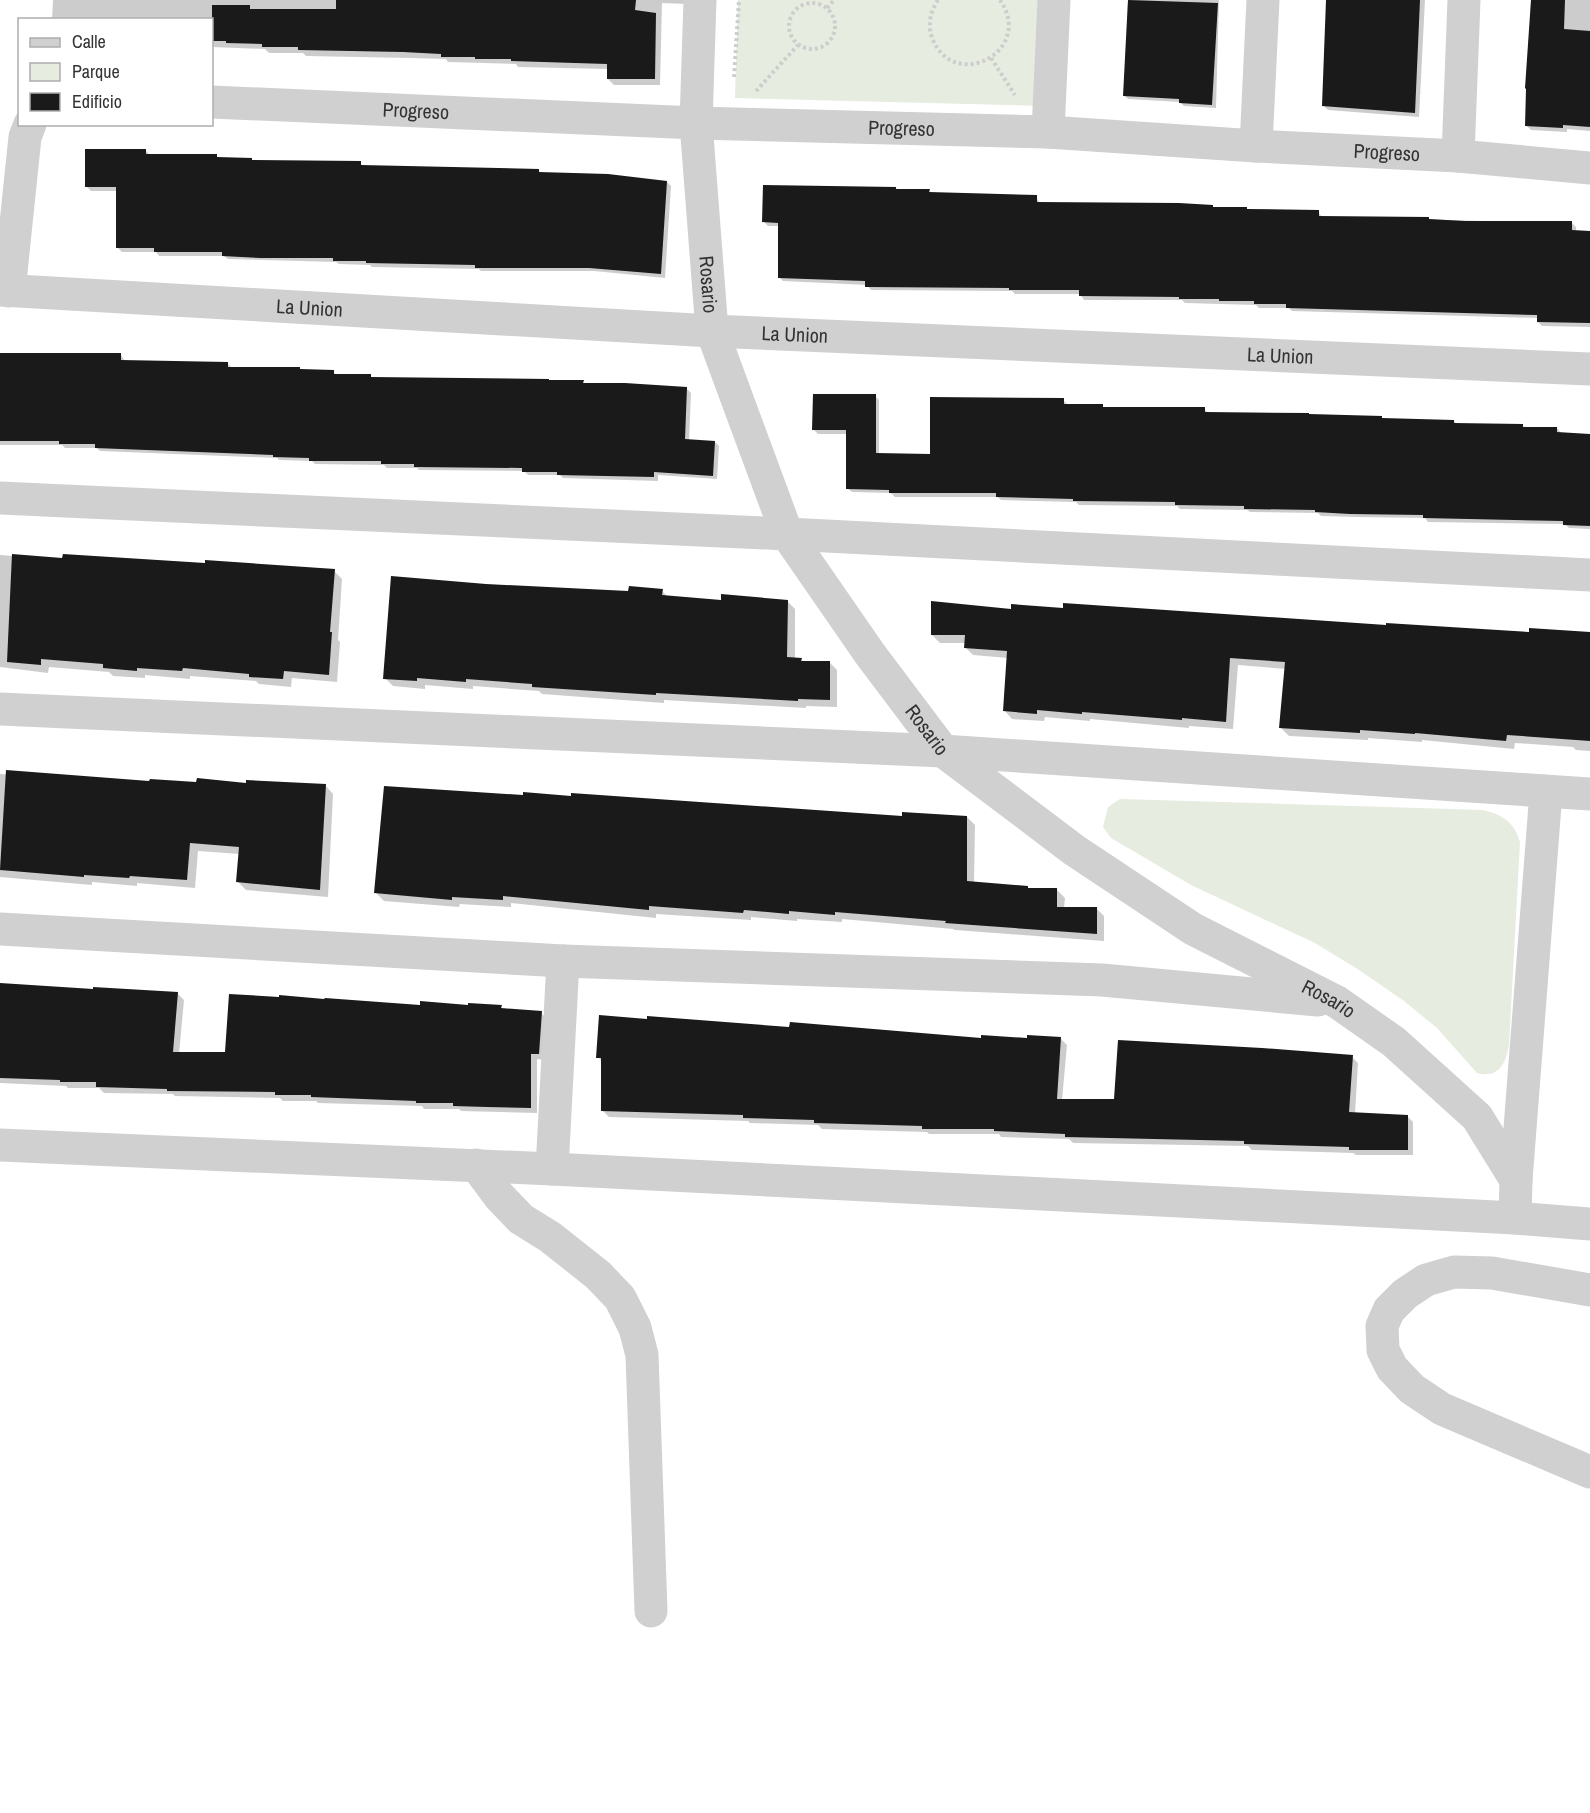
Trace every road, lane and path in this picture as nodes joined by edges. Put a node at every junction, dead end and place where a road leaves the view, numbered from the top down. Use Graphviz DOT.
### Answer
graph roads {
  1 [pos="700,0"];
  2 [pos="739,0"];
  3 [pos="834,0"];
  4 [pos="938,0"];
  5 [pos="1000,0"];
  6 [pos="1054,0"];
  7 [pos="1263,0"];
  8 [pos="1464,0"];
  9 [pos="827,8"];
  10 [pos="798,45"];
  11 [pos="991,58"];
  12 [pos="734,87"];
  13 [pos="1016,98"];
  14 [pos="749,99"];
  15 [pos="213,102"];
  16 [pos="696,123"];
  17 [pos="29,126"];
  18 [pos="1048,132"];
  19 [pos="1256,146"];
  20 [pos="1458,156"];
  21 [pos="1590,168"];
  22 [pos="5,291"];
  23 [pos="712,331"];
  24 [pos="1590,369"];
  25 [pos="0,498"];
  26 [pos="787,534"];
  27 [pos="1590,575"];
  28 [pos="0,708"];
  29 [pos="943,751"];
  30 [pos="1546,792"];
  31 [pos="1590,794"];
  32 [pos="0,929"];
  33 [pos="563,961"];
  34 [pos="1337,1002"];
  35 [pos="0,1145"];
  36 [pos="476,1166"];
  37 [pos="552,1169"];
  38 [pos="1516,1180"];
  39 [pos="1515,1218"];
  40 [pos="1590,1224"];
  41 [pos="1590,1290"];
  42 [pos="1590,1472"];
  43 [pos="651,1611"];
  1 -- 16 [label="street, Rosario"];
  2 -- 12 [label="path"];
  3 -- 9 [label="path"];
  4 -- 11 [label="path"];
  5 -- 11 [label="path"];
  6 -- 18 [label="street"];
  7 -- 19 [label="street"];
  8 -- 20 [label="street"];
  9 -- 10 [label="path"];
  9 -- 10 [label="path"];
  10 -- 14 [label="path"];
  11 -- 13 [label="path"];
  15 -- 16 [label="street, Progreso"];
  16 -- 18 [label="street, Progreso"];
  16 -- 23 [label="street, Rosario"];
  17 -- 22 [label="street"];
  18 -- 19 [label="street, Progreso"];
  19 -- 20 [label="street, Progreso"];
  20 -- 21 [label="street, Progreso"];
  22 -- 23 [label="street, La Union"];
  23 -- 24 [label="street, La Union"];
  23 -- 26 [label="street, Rosario"];
  25 -- 26 [label="street"];
  26 -- 27 [label="street"];
  26 -- 29 [label="street, Rosario"];
  28 -- 29 [label="street"];
  29 -- 30 [label="street"];
  29 -- 34 [label="street, Rosario"];
  30 -- 31 [label="street"];
  30 -- 38 [label="street"];
  32 -- 33 [label="street"];
  33 -- 34 [label="street"];
  33 -- 37 [label="street"];
  34 -- 38 [label="street, Rosario"];
  35 -- 36 [label="street"];
  36 -- 37 [label="street"];
  36 -- 43 [label="street"];
  37 -- 39 [label="street"];
  38 -- 39 [label="street"];
  39 -- 40 [label="street"];
  41 -- 42 [label="street"];
}
